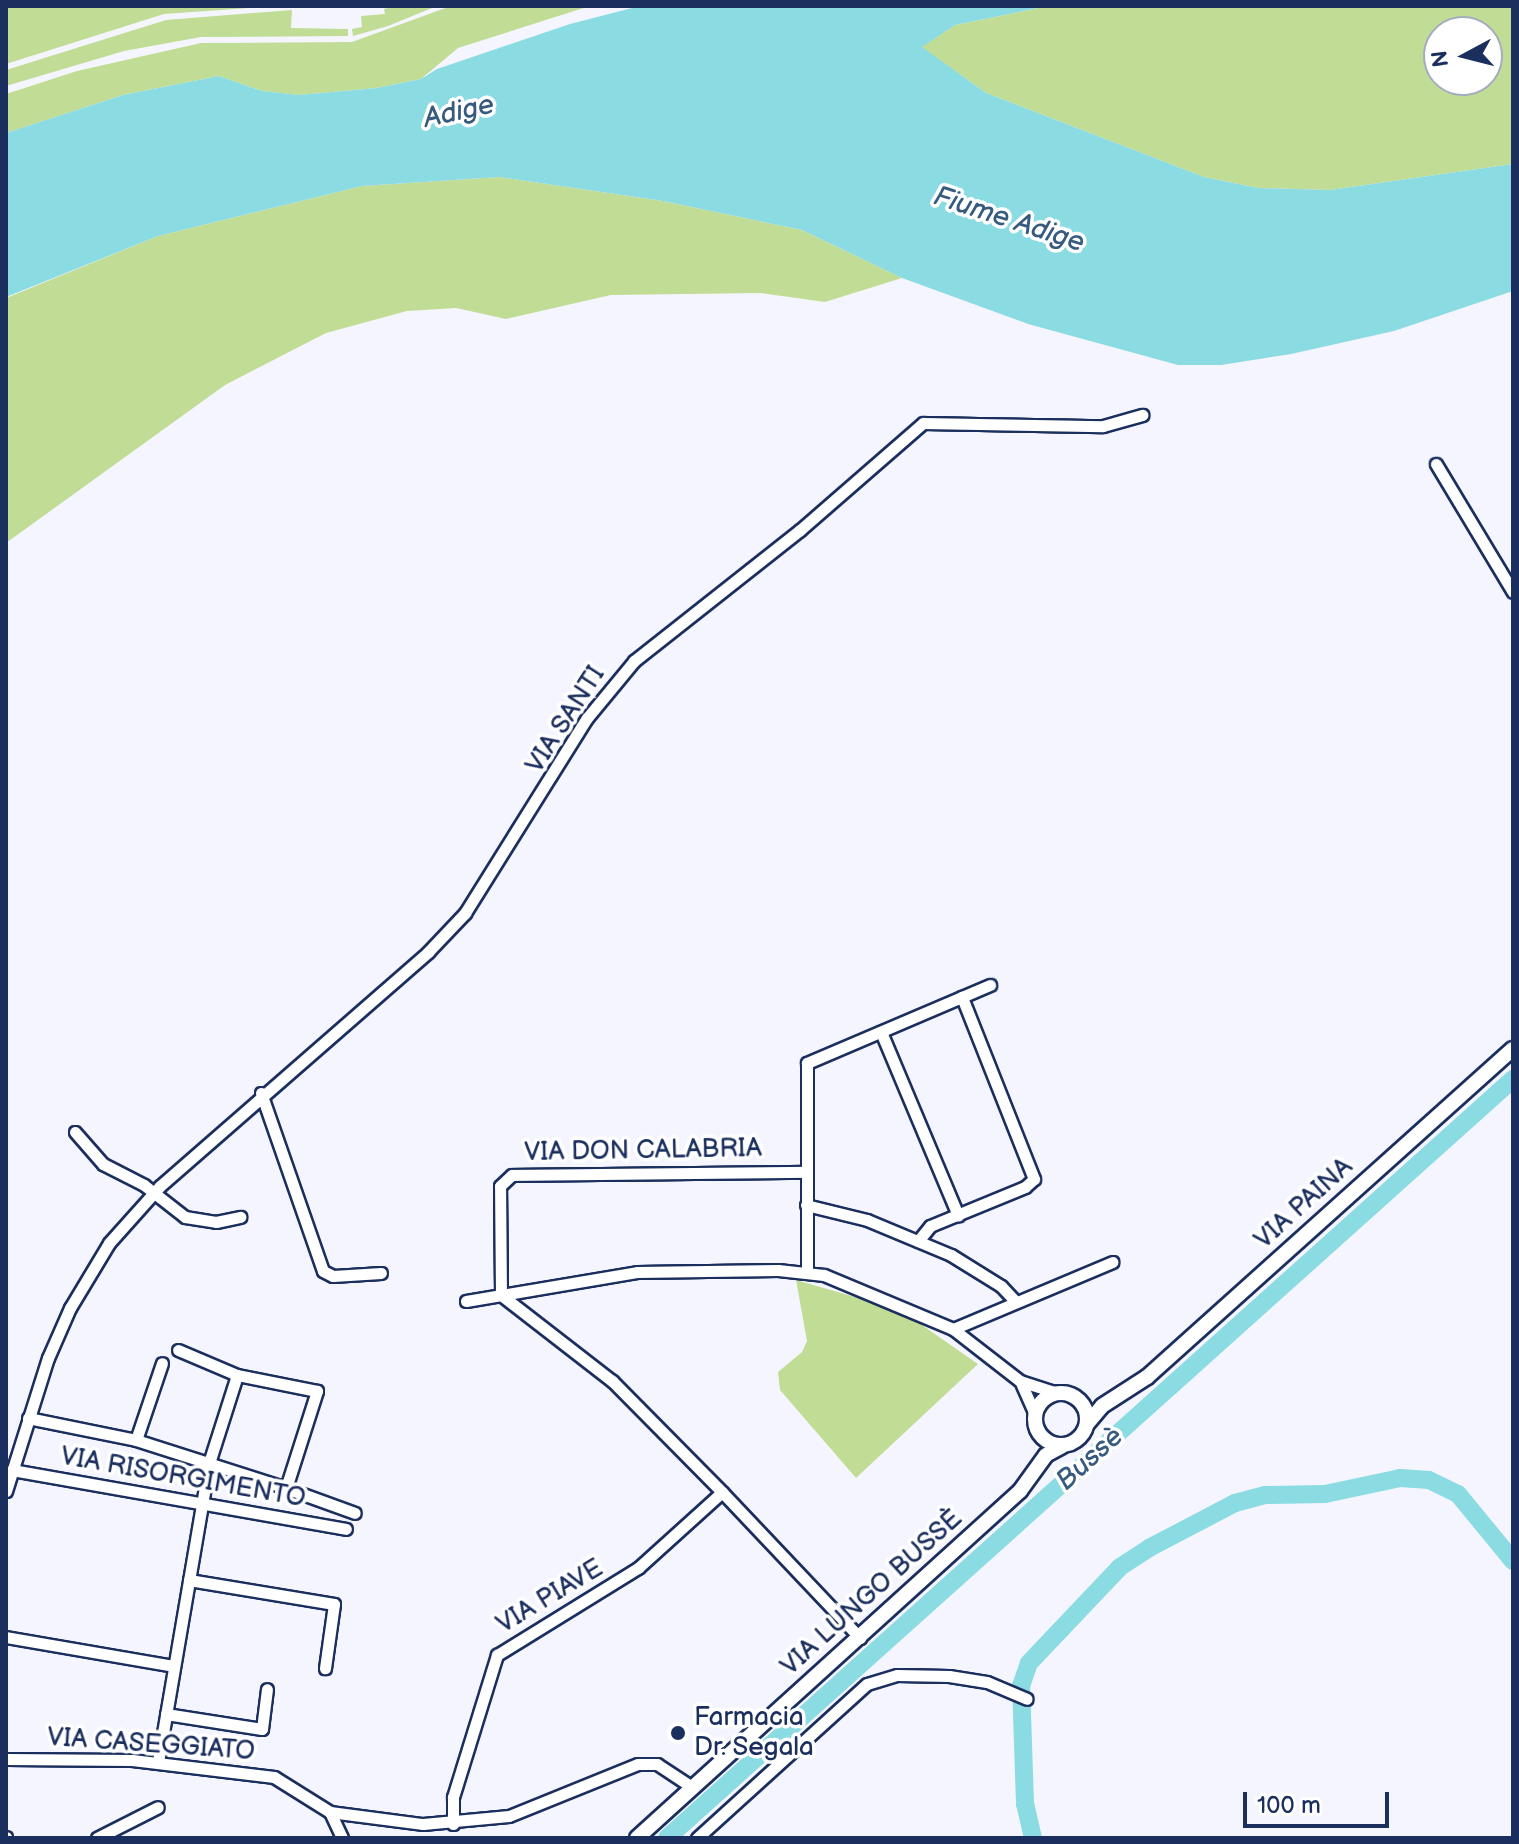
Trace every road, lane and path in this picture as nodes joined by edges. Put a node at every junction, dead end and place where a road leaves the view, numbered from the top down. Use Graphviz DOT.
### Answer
graph roads {
  1 [pos="1142,415"];
  2 [pos="1436,464"];
  3 [pos="1513,592"];
  4 [pos="990,985"];
  5 [pos="962,997"];
  6 [pos="881,1032"];
  7 [pos="1513,1049"];
  8 [pos="261,1093"];
  9 [pos="75,1132"];
  10 [pos="806,1172"];
  11 [pos="154,1193"];
  12 [pos="806,1205"];
  13 [pos="958,1215"];
  14 [pos="240,1217"];
  15 [pos="918,1241"];
  16 [pos="1112,1262"];
  17 [pos="381,1273"];
  18 [pos="807,1273"];
  19 [pos="501,1295"];
  20 [pos="466,1301"];
  21 [pos="1016,1302"];
  22 [pos="953,1329"];
  23 [pos="178,1350"];
  24 [pos="162,1363"];
  25 [pos="237,1375"];
  26 [pos="1020,1381"];
  27 [pos="1125,1391"];
  28 [pos="1057,1393"];
  29 [pos="1080,1401"];
  30 [pos="1035,1414"];
  31 [pos="28,1418"];
  32 [pos="1087,1424"];
  33 [pos="1039,1434"];
  34 [pos="136,1440"];
  35 [pos="1062,1446"];
  36 [pos="209,1463"];
  37 [pos="12,1470"];
  38 [pos="1030,1477"];
  39 [pos="286,1488"];
  40 [pos="6,1491"];
  41 [pos="722,1492"];
  42 [pos="202,1503"];
  43 [pos="355,1513"];
  44 [pos="346,1529"];
  45 [pos="189,1580"];
  46 [pos="6,1637"];
  47 [pos="860,1638"];
  48 [pos="174,1666"];
  49 [pos="325,1668"];
  50 [pos="267,1689"];
  51 [pos="1027,1699"];
  52 [pos="166,1714"];
  53 [pos="6,1761"];
  54 [pos="158,1762"];
  55 [pos="692,1787"];
  56 [pos="158,1807"];
  57 [pos="330,1812"];
  58 [pos="453,1824"];
  59 [pos="97,1838"];
  60 [pos="342,1838"];
  61 [pos="637,1838"];
  62 [pos="697,1838"];
  1 -- 8 [label="street, VIA SANTI"];
  2 -- 3 [label="street"];
  4 -- 5 [label="street"];
  5 -- 6 [label="street"];
  5 -- 13 [label="street"];
  6 -- 10 [label="street"];
  6 -- 13 [label="street"];
  7 -- 27 [label="main road, VIA PAINA"];
  8 -- 11 [label="street, VIA SANTI"];
  8 -- 17 [label="street"];
  9 -- 11 [label="street"];
  10 -- 12 [label="street"];
  10 -- 19 [label="street, VIA DON CALABRIA"];
  11 -- 14 [label="street"];
  11 -- 31 [label="street, VIA SANTI"];
  12 -- 15 [label="street"];
  12 -- 18 [label="street"];
  13 -- 15 [label="street"];
  15 -- 21 [label="street"];
  16 -- 21 [label="street"];
  18 -- 19 [label="street"];
  18 -- 22 [label="street"];
  19 -- 20 [label="street"];
  19 -- 41 [label="street"];
  21 -- 22 [label="street"];
  22 -- 26 [label="street"];
  23 -- 25 [label="street"];
  24 -- 34 [label="street"];
  25 -- 36 [label="street"];
  25 -- 39 [label="street"];
  26 -- 28 [label="street"];
  26 -- 30 [label="street"];
  27 -- 29 [label="main road, VIA PAINA"];
  27 -- 32 [label="main road, VIA PAINA"];
  28 -- 29 [label="main road"];
  28 -- 30 [label="main road"];
  29 -- 32 [label="main road"];
  30 -- 33 [label="main road"];
  31 -- 34 [label="street"];
  31 -- 37 [label="street, VIA SANTI"];
  32 -- 35 [label="main road"];
  33 -- 35 [label="main road"];
  33 -- 38 [label="main road"];
  34 -- 36 [label="street"];
  35 -- 38 [label="main road, VIA LUNGO BUSSÈ"];
  36 -- 39 [label="street"];
  36 -- 42 [label="street"];
  37 -- 40 [label="street, VIA SANTI"];
  37 -- 42 [label="street, VIA RISORGIMENTO"];
  38 -- 47 [label="main road, VIA LUNGO BUSSÈ"];
  39 -- 43 [label="street"];
  41 -- 47 [label="street"];
  41 -- 58 [label="street, VIA PIAVE"];
  42 -- 44 [label="street, VIA RISORGIMENTO"];
  42 -- 45 [label="street"];
  45 -- 48 [label="street"];
  45 -- 49 [label="street"];
  46 -- 48 [label="street"];
  47 -- 55 [label="main road, VIA LUNGO BUSSÈ"];
  48 -- 52 [label="street"];
  50 -- 52 [label="street"];
  51 -- 62 [label="street"];
  52 -- 54 [label="street"];
  53 -- 54 [label="street, VIA CASEGGIATO"];
  54 -- 57 [label="street, VIA CASEGGIATO"];
  55 -- 58 [label="street"];
  55 -- 61 [label="main road, VIA LUNGO BUSSÈ"];
  56 -- 59 [label="street"];
  57 -- 58 [label="street"];
  57 -- 60 [label="street"];
}
